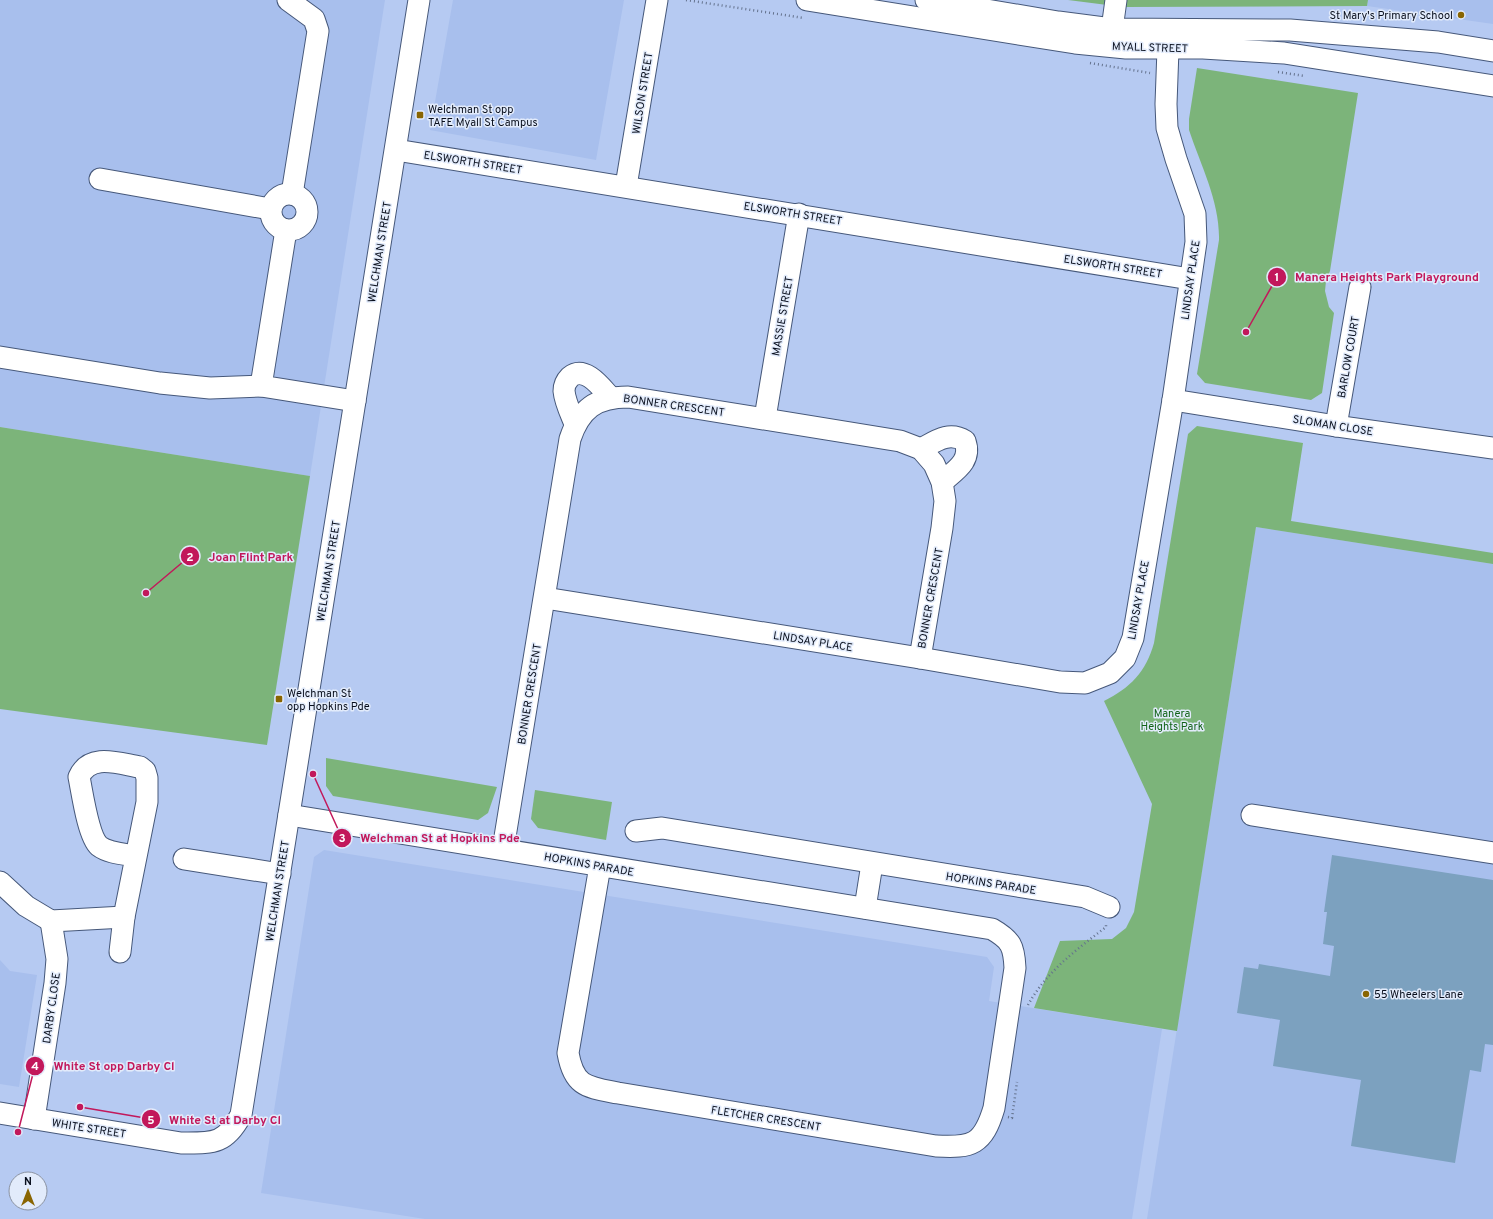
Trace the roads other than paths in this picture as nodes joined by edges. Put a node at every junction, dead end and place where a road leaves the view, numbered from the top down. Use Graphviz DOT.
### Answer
graph roads {
  1 [pos="288,0"];
  2 [pos="419,0"];
  3 [pos="657,0"];
  4 [pos="807,0"];
  5 [pos="926,0"];
  6 [pos="1116,0"];
  7 [pos="847,3"];
  8 [pos="1112,29"];
  9 [pos="1168,49"];
  10 [pos="1493,51"];
  11 [pos="1493,86"];
  12 [pos="396,150"];
  13 [pos="100,179"];
  14 [pos="626,186"];
  15 [pos="292,194"];
  16 [pos="270,209"];
  17 [pos="799,214"];
  18 [pos="286,230"];
  19 [pos="1190,279"];
  20 [pos="1360,287"];
  21 [pos="0,357"];
  22 [pos="261,386"];
  23 [pos="610,397"];
  24 [pos="1173,400"];
  25 [pos="355,401"];
  26 [pos="765,418"];
  27 [pos="575,424"];
  28 [pos="1336,426"];
  29 [pos="1493,448"];
  30 [pos="921,449"];
  31 [pos="942,482"];
  32 [pos="545,598"];
  33 [pos="920,658"];
  34 [pos="289,815"];
  35 [pos="1252,815"];
  36 [pos="636,831"];
  37 [pos="503,849"];
  38 [pos="1493,853"];
  39 [pos="135,856"];
  40 [pos="184,859"];
  41 [pos="872,864"];
  42 [pos="600,866"];
  43 [pos="280,874"];
  44 [pos="0,882"];
  45 [pos="1109,907"];
  46 [pos="865,908"];
  47 [pos="124,917"];
  48 [pos="51,921"];
  49 [pos="1014,951"];
  50 [pos="120,952"];
  51 [pos="0,1113"];
  52 [pos="34,1119"];
  53 [pos="224,1138"];
  1 -- 15 [label="street"];
  2 -- 12 [label="street, WELCHMAN STREET"];
  3 -- 14 [label="street, WILSON STREET"];
  4 -- 7 [label="street, MYALL STREET"];
  5 -- 8 [label="street, MYALL STREET"];
  6 -- 8 [label="street"];
  7 -- 9 [label="street, MYALL STREET"];
  8 -- 10 [label="street, MYALL STREET"];
  9 -- 11 [label="street, MYALL STREET"];
  9 -- 19 [label="street, LINDSAY PLACE"];
  12 -- 14 [label="street, ELSWORTH STREET"];
  12 -- 25 [label="street, WELCHMAN STREET"];
  13 -- 16 [label="street"];
  14 -- 17 [label="street, ELSWORTH STREET"];
  15 -- 16 [label="street"];
  15 -- 18 [label="street"];
  16 -- 18 [label="street"];
  17 -- 19 [label="street, ELSWORTH STREET"];
  17 -- 26 [label="street, MASSIE STREET"];
  18 -- 22 [label="street"];
  19 -- 24 [label="street, LINDSAY PLACE"];
  20 -- 28 [label="street, BARLOW COURT"];
  21 -- 22 [label="street"];
  22 -- 25 [label="street"];
  23 -- 26 [label="street, BONNER CRESCENT"];
  23 -- 27 [label="street, BONNER CRESCENT"];
  23 -- 27 [label="street"];
  24 -- 28 [label="street, SLOMAN CLOSE"];
  24 -- 33 [label="street, LINDSAY PLACE"];
  25 -- 34 [label="street, WELCHMAN STREET"];
  26 -- 30 [label="street, BONNER CRESCENT"];
  27 -- 32 [label="street, BONNER CRESCENT"];
  28 -- 29 [label="street, SLOMAN CLOSE"];
  30 -- 31 [label="street, BONNER CRESCENT"];
  30 -- 31 [label="street"];
  31 -- 33 [label="street, BONNER CRESCENT"];
  32 -- 33 [label="street, LINDSAY PLACE"];
  32 -- 37 [label="street, BONNER CRESCENT"];
  34 -- 37 [label="street, HOPKINS PARADE"];
  34 -- 43 [label="street, WELCHMAN STREET"];
  35 -- 38 [label="street"];
  36 -- 41 [label="street, HOPKINS PARADE"];
  37 -- 42 [label="street, HOPKINS PARADE"];
  39 -- 39 [label="street"];
  39 -- 47 [label="street"];
  40 -- 43 [label="street"];
  41 -- 45 [label="street, HOPKINS PARADE"];
  41 -- 46 [label="street"];
  42 -- 46 [label="street, HOPKINS PARADE"];
  42 -- 49 [label="street, FLETCHER CRESCENT"];
  43 -- 53 [label="street, WELCHMAN STREET"];
  44 -- 48 [label="street"];
  46 -- 49 [label="street, HOPKINS PARADE"];
  47 -- 48 [label="street"];
  47 -- 50 [label="street"];
  48 -- 52 [label="street, DARBY CLOSE"];
  51 -- 52 [label="street, WHITE STREET"];
  52 -- 53 [label="street, WHITE STREET"];
}
